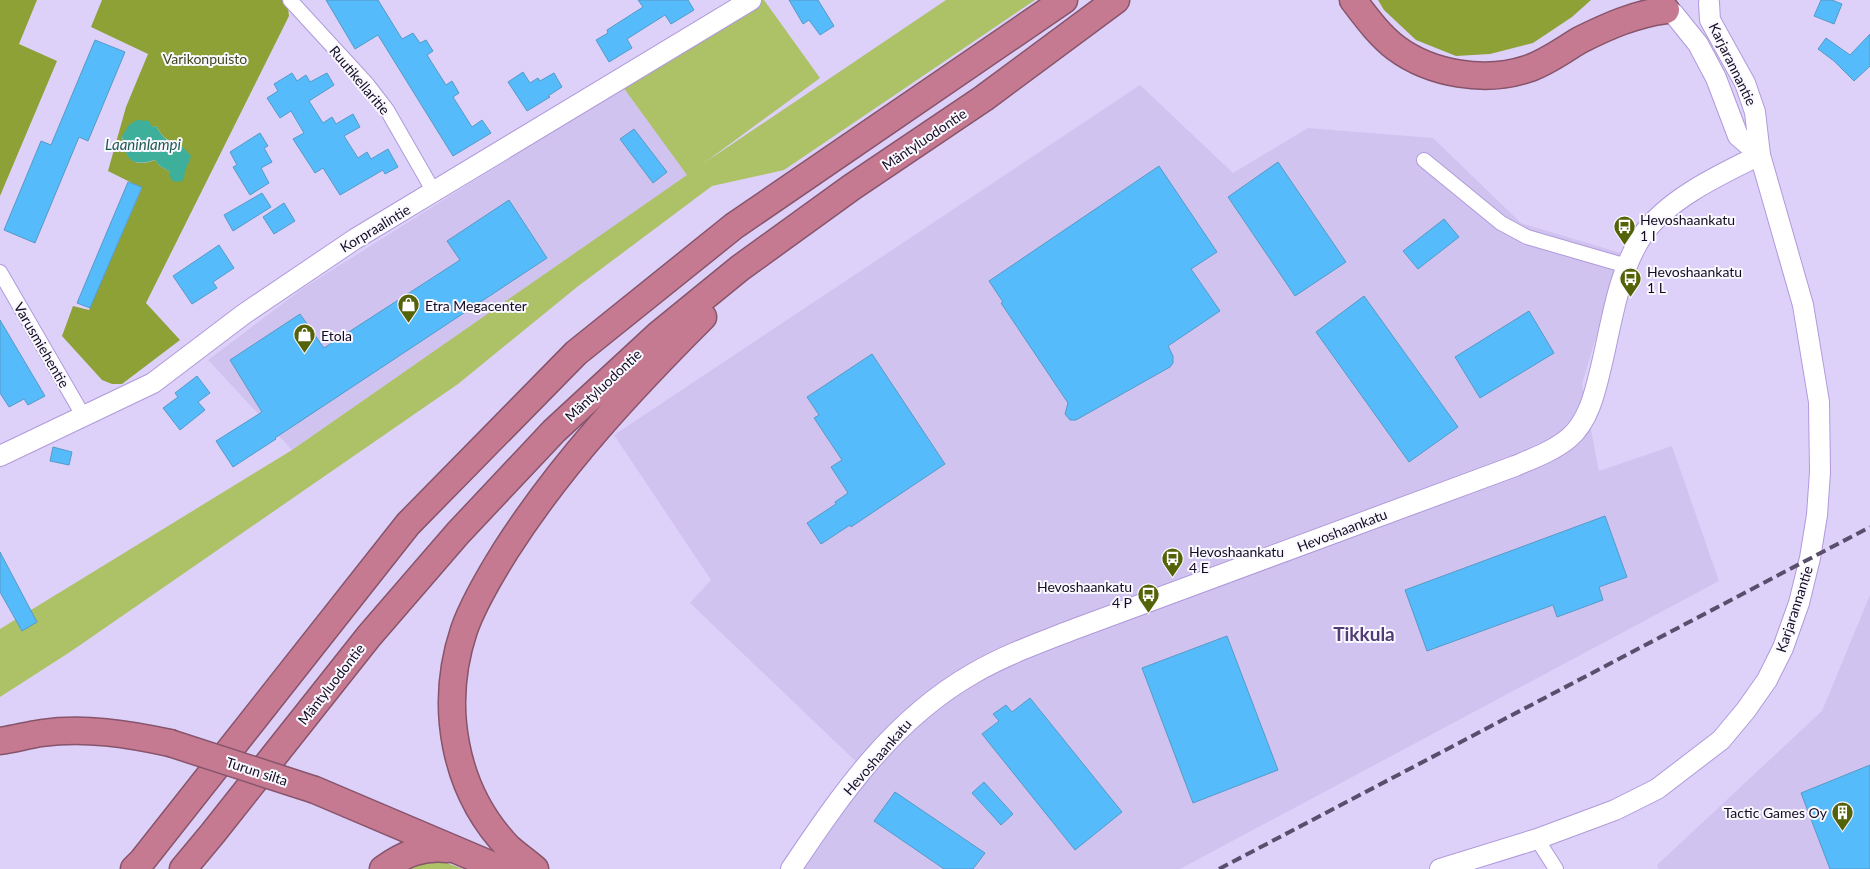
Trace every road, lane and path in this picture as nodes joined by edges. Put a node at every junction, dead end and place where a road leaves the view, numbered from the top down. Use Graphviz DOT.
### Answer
graph roads {
  1 [pos="290,0"];
  2 [pos="750,0"];
  3 [pos="1064,0"];
  4 [pos="1116,0"];
  5 [pos="1353,0"];
  6 [pos="1620,0"];
  7 [pos="1710,2"];
  8 [pos="1665,8"];
  9 [pos="1580,41"];
  10 [pos="1760,155"];
  11 [pos="1424,160"];
  12 [pos="434,192"];
  13 [pos="1627,266"];
  14 [pos="740,268"];
  15 [pos="0,272"];
  16 [pos="84,418"];
  17 [pos="0,456"];
  18 [pos="0,741"];
  19 [pos="1537,839"];
  20 [pos="459,850"];
  21 [pos="134,869"];
  22 [pos="183,869"];
  23 [pos="383,869"];
  24 [pos="501,869"];
  25 [pos="535,869"];
  26 [pos="791,869"];
  27 [pos="1440,869"];
  28 [pos="1556,869"];
  1 -- 12 [label="street, Ruutikellaritie"];
  2 -- 12 [label="street, Korpraalintie"];
  3 -- 21 [label="highway"];
  4 -- 14 [label="highway, Mäntyluodontie"];
  5 -- 9 [label="highway"];
  6 -- 9 [label="highway"];
  7 -- 8 [label="street"];
  7 -- 10 [label="street, Karjarannantie"];
  8 -- 9 [label="highway"];
  8 -- 10 [label="street, Karjarannantie"];
  10 -- 13 [label="street, Hevoshaankatu"];
  10 -- 19 [label="street, Karjarannantie"];
  11 -- 13 [label="street"];
  12 -- 16 [label="street, Korpraalintie"];
  13 -- 26 [label="street, Hevoshaankatu"];
  14 -- 22 [label="highway, Mäntyluodontie"];
  14 -- 25 [label="highway"];
  15 -- 16 [label="street, Varusmiehentie"];
  16 -- 17 [label="street, Korpraalintie"];
  18 -- 20 [label="highway, Turun silta, bridge"];
  19 -- 27 [label="street, Karjarannantie"];
  19 -- 28 [label="street"];
  20 -- 23 [label="highway"];
  20 -- 24 [label="highway, Turun silta"];
}
